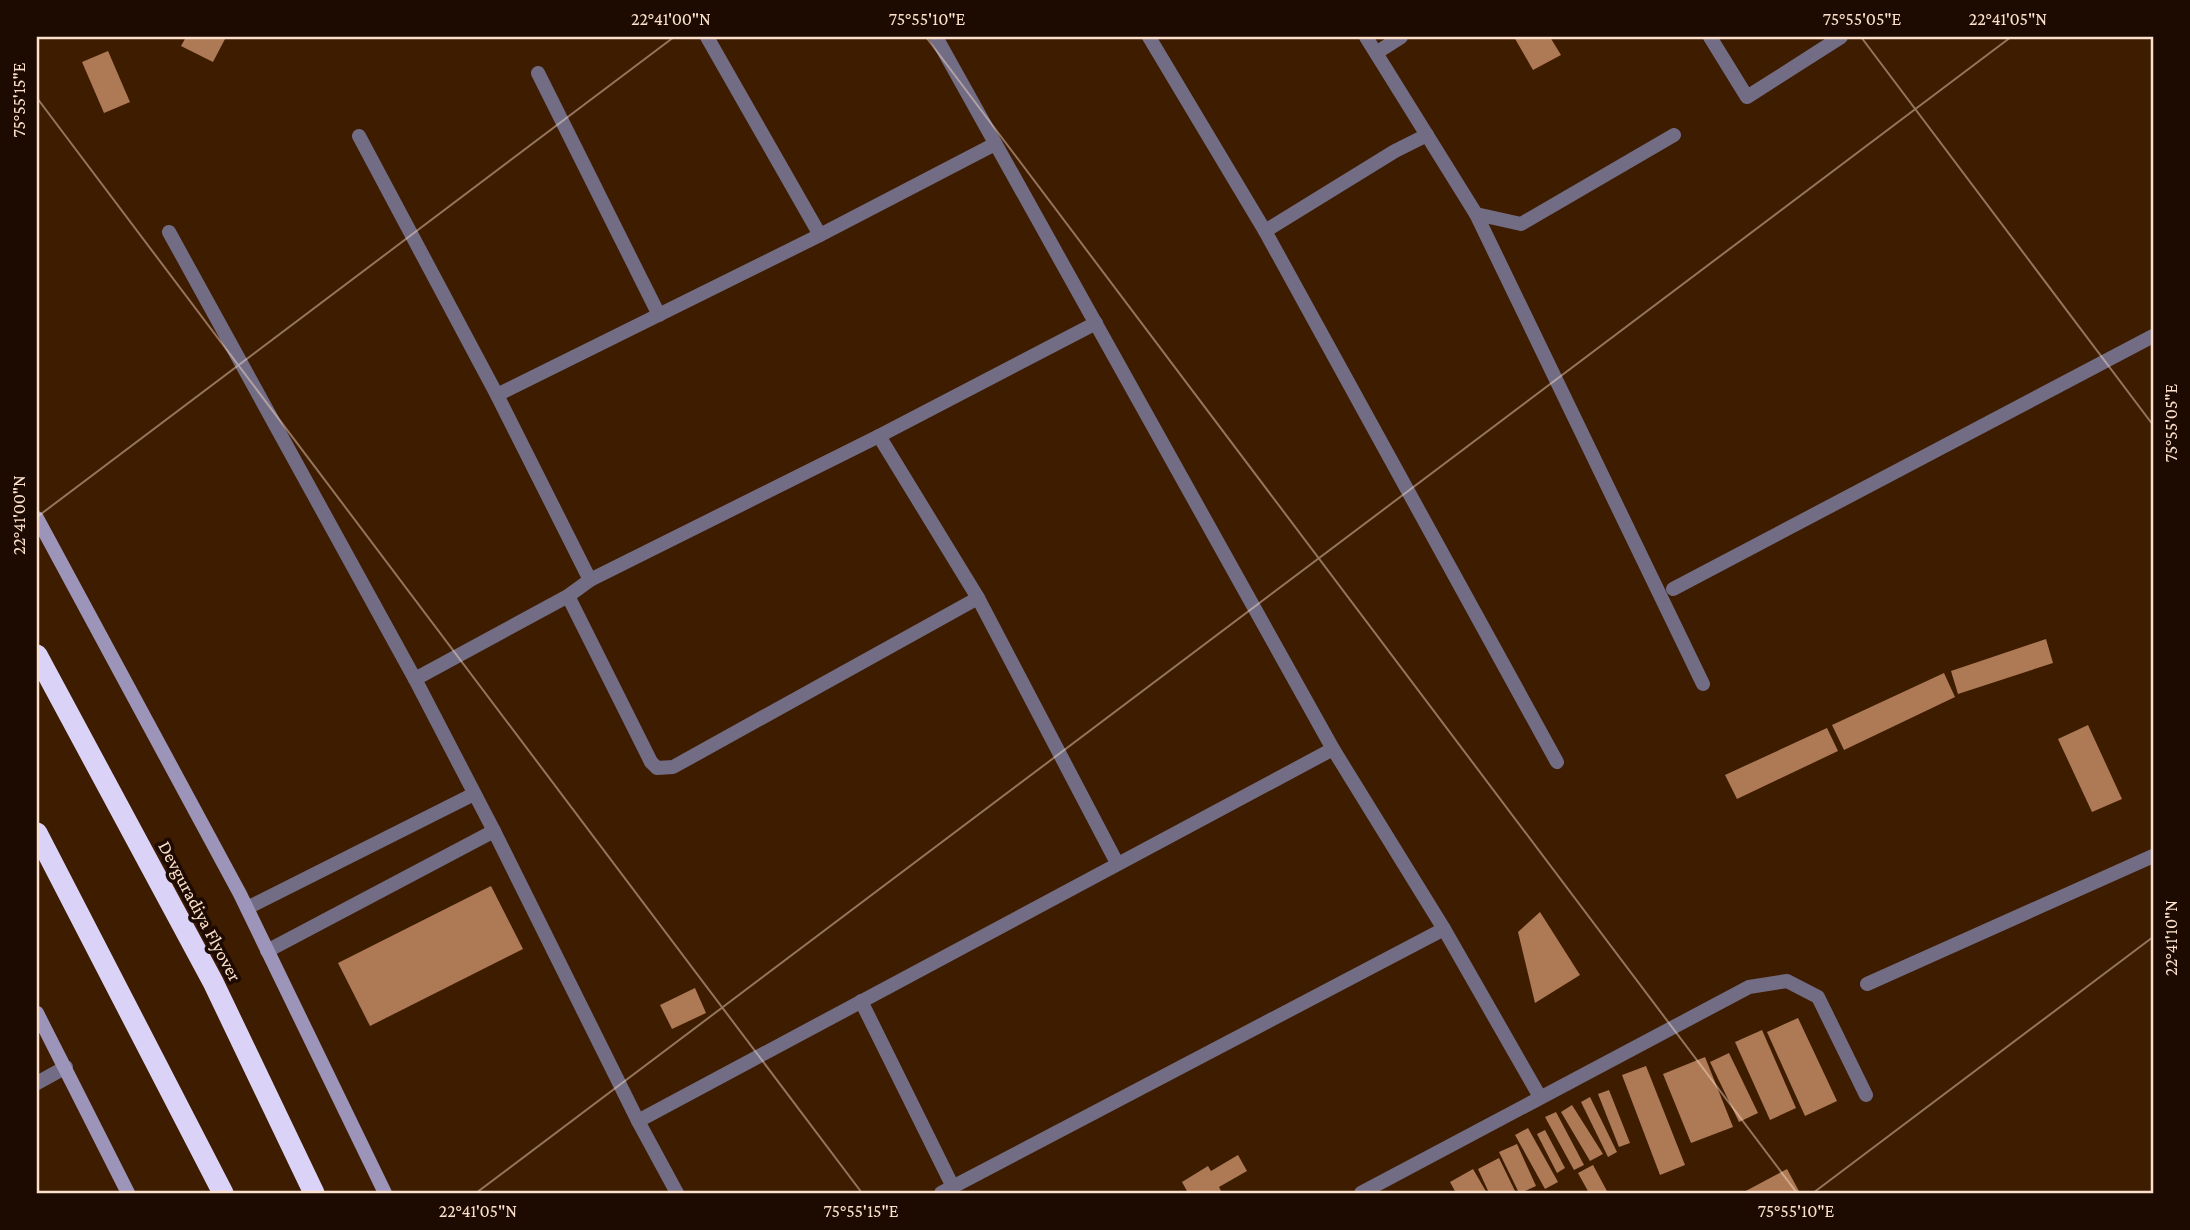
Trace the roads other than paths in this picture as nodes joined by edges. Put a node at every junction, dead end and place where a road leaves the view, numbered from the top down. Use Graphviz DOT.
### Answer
graph roads {
  1 [pos="707,37"];
  2 [pos="936,37"];
  3 [pos="1149,37"];
  4 [pos="1366,37"];
  5 [pos="1401,37"];
  6 [pos="1710,37"];
  7 [pos="1842,37"];
  8 [pos="1376,53"];
  9 [pos="538,73"];
  10 [pos="1427,135"];
  11 [pos="1674,135"];
  12 [pos="359,136"];
  13 [pos="995,144"];
  14 [pos="1476,214"];
  15 [pos="1265,231"];
  16 [pos="169,232"];
  17 [pos="820,235"];
  18 [pos="659,315"];
  19 [pos="1096,323"];
  20 [pos="2153,337"];
  21 [pos="497,395"];
  22 [pos="878,436"];
  23 [pos="37,518"];
  24 [pos="590,580"];
  25 [pos="1673,589"];
  26 [pos="568,596"];
  27 [pos="978,598"];
  28 [pos="37,655"];
  29 [pos="415,679"];
  30 [pos="1703,684"];
  31 [pos="1333,749"];
  32 [pos="1557,762"];
  33 [pos="474,794"];
  34 [pos="494,831"];
  35 [pos="37,833"];
  36 [pos="2153,856"];
  37 [pos="1117,863"];
  38 [pos="247,908"];
  39 [pos="1444,929"];
  40 [pos="267,951"];
  41 [pos="1867,984"];
  42 [pos="861,1000"];
  43 [pos="37,1013"];
  44 [pos="66,1067"];
  45 [pos="37,1083"];
  46 [pos="1866,1095"];
  47 [pos="1540,1097"];
  48 [pos="638,1121"];
  49 [pos="947,1190"];
  50 [pos="128,1193"];
  51 [pos="223,1193"];
  52 [pos="314,1193"];
  53 [pos="385,1193"];
  54 [pos="677,1193"];
  55 [pos="1361,1193"];
  1 -- 17 [label="street"];
  2 -- 13 [label="street"];
  3 -- 15 [label="street"];
  4 -- 8 [label="street"];
  5 -- 8 [label="street"];
  6 -- 7 [label="street"];
  8 -- 10 [label="street"];
  9 -- 18 [label="street"];
  10 -- 14 [label="street"];
  10 -- 15 [label="street"];
  11 -- 14 [label="street"];
  12 -- 21 [label="street"];
  13 -- 17 [label="street"];
  13 -- 19 [label="street"];
  14 -- 30 [label="street"];
  15 -- 32 [label="street"];
  16 -- 29 [label="street"];
  17 -- 18 [label="street"];
  18 -- 21 [label="street"];
  19 -- 22 [label="street"];
  19 -- 31 [label="street"];
  20 -- 25 [label="street"];
  21 -- 24 [label="street"];
  22 -- 24 [label="street"];
  22 -- 27 [label="street"];
  23 -- 38 [label="street"];
  24 -- 26 [label="street"];
  26 -- 27 [label="street"];
  26 -- 29 [label="street"];
  27 -- 37 [label="street"];
  28 -- 52 [label="highway, Devguradiya Flyover"];
  29 -- 33 [label="street"];
  31 -- 37 [label="street"];
  31 -- 39 [label="street"];
  33 -- 34 [label="street"];
  33 -- 38 [label="street"];
  34 -- 40 [label="street"];
  34 -- 48 [label="street"];
  35 -- 51 [label="highway"];
  36 -- 41 [label="street"];
  37 -- 42 [label="street"];
  38 -- 40 [label="street"];
  39 -- 47 [label="street"];
  39 -- 49 [label="street"];
  40 -- 53 [label="street"];
  42 -- 48 [label="street"];
  42 -- 49 [label="street"];
  43 -- 44 [label="street"];
  44 -- 45 [label="street"];
  44 -- 50 [label="street"];
  46 -- 47 [label="street"];
  47 -- 55 [label="street"];
  48 -- 54 [label="street"];
}
